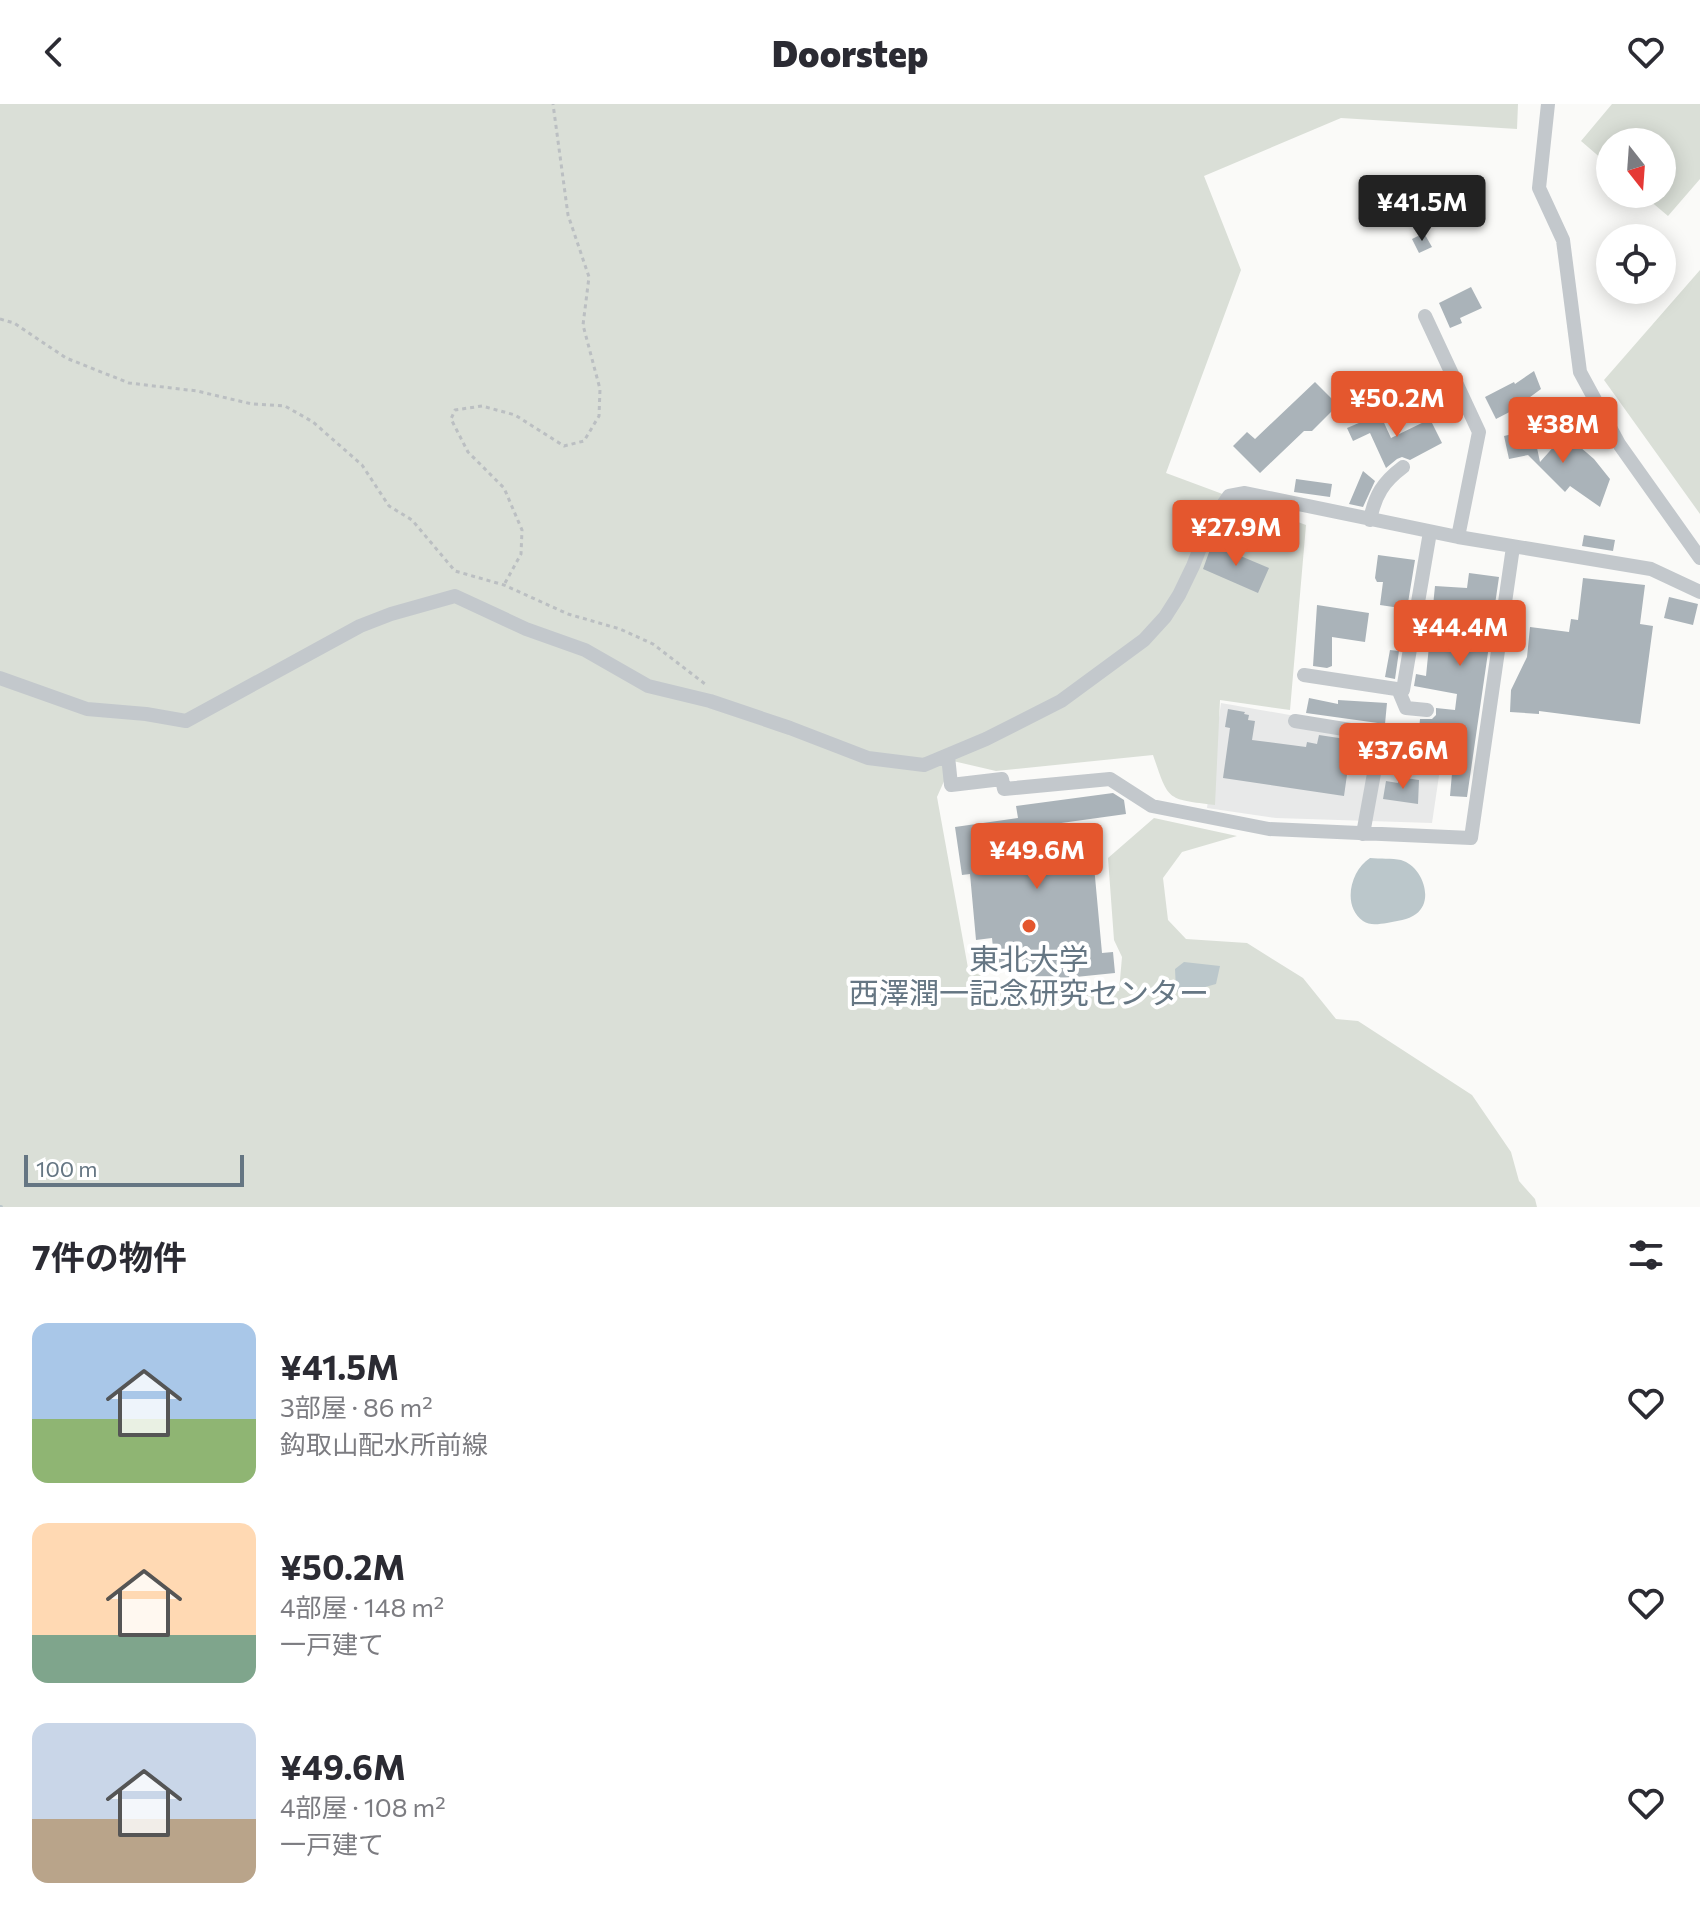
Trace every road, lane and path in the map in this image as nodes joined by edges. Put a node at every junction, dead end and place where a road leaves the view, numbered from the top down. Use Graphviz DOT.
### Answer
graph roads {
  1 [pos="553,104"];
  2 [pos="1548,104"];
  3 [pos="1425,316"];
  4 [pos="0,319"];
  5 [pos="1403,467"];
  6 [pos="1370,520"];
  7 [pos="1430,532"];
  8 [pos="1458,537"];
  9 [pos="1513,547"];
  10 [pos="1700,558"];
  11 [pos="504,585"];
  12 [pos="1700,592"];
  13 [pos="1304,675"];
  14 [pos="0,678"];
  15 [pos="1331,679"];
  16 [pos="1398,689"];
  17 [pos="1329,695"];
  18 [pos="727,707"];
  19 [pos="1427,710"];
  20 [pos="1295,721"];
  21 [pos="948,756"];
  22 [pos="1363,834"];
  1 -- 11 [label="path"];
  2 -- 10 [label="street"];
  3 -- 8 [label="street"];
  4 -- 11 [label="path"];
  5 -- 6 [label="street"];
  6 -- 7 [label="street"];
  6 -- 21 [label="street"];
  7 -- 8 [label="street"];
  7 -- 16 [label="street"];
  8 -- 9 [label="street"];
  9 -- 12 [label="street"];
  9 -- 22 [label="street"];
  11 -- 18 [label="path"];
  13 -- 15 [label="street"];
  14 -- 18 [label="street"];
  15 -- 16 [label="street"];
  15 -- 17 [label="street"];
  16 -- 19 [label="street"];
  18 -- 21 [label="street"];
  20 -- 22 [label="street"];
  21 -- 22 [label="street"];
}
